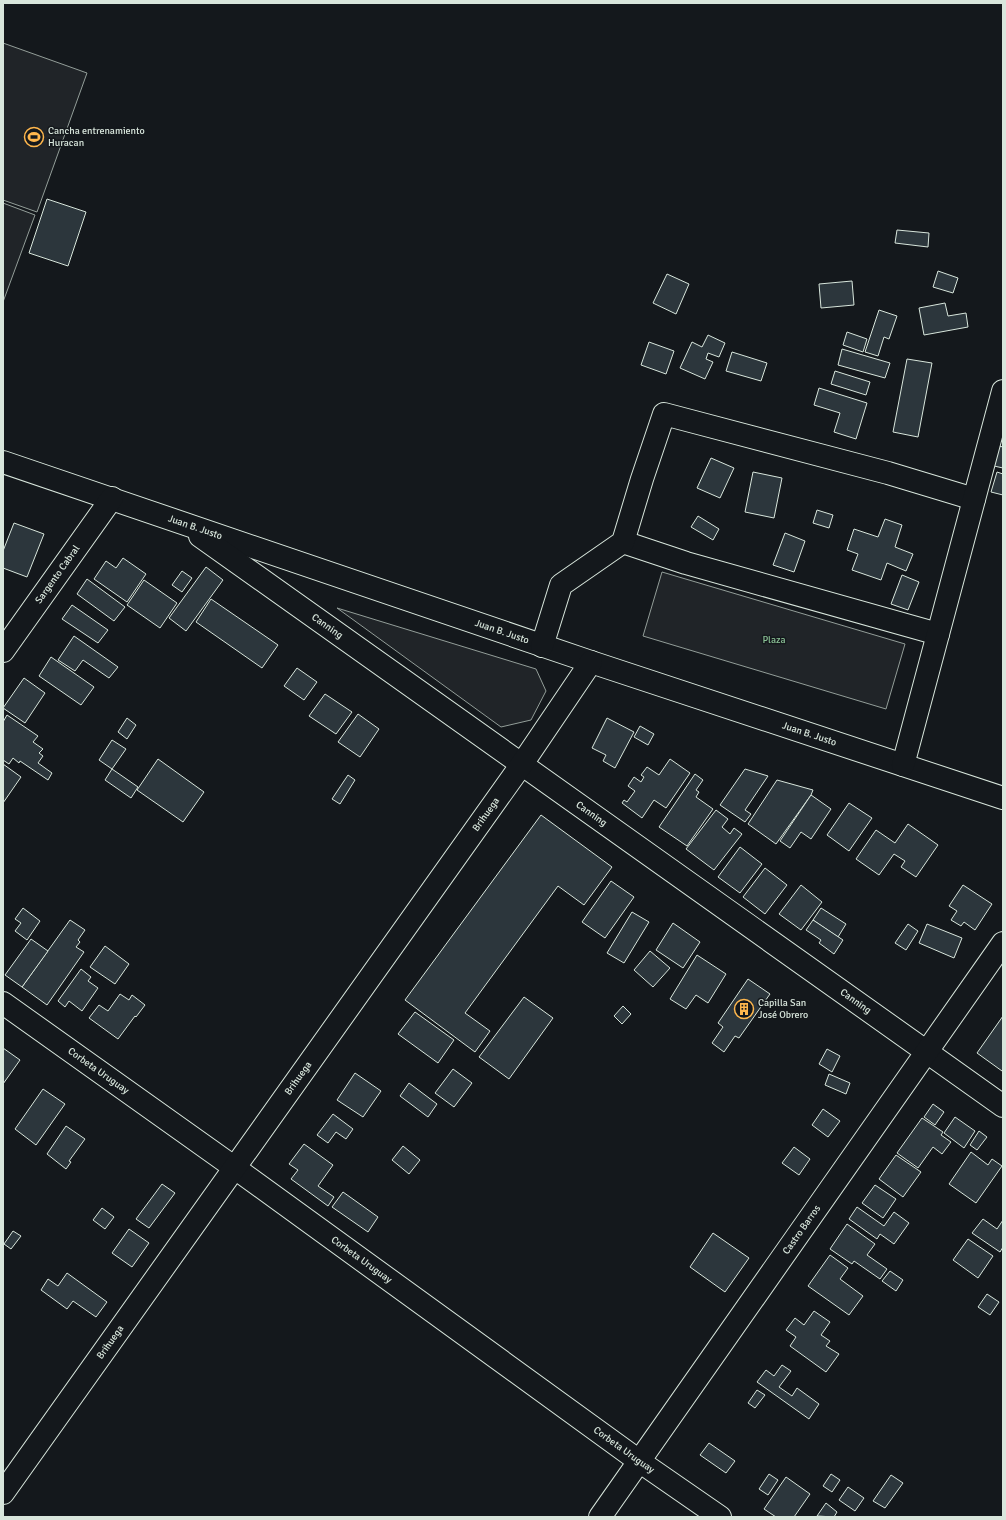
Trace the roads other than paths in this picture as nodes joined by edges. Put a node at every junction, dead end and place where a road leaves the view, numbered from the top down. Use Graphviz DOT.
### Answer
graph roads {
  1 [pos="1003,391"];
  2 [pos="3,462"];
  3 [pos="112,498"];
  4 [pos="974,499"];
  5 [pos="180,522"];
  6 [pos="622,542"];
  7 [pos="938,634"];
  8 [pos="542,646"];
  9 [pos="3,651"];
  10 [pos="591,662"];
  11 [pos="522,764"];
  12 [pos="903,765"];
  13 [pos="1003,798"];
  14 [pos="1003,943"];
  15 [pos="3,1003"];
  16 [pos="926,1051"];
  17 [pos="1003,1106"];
  18 [pos="235,1168"];
  19 [pos="639,1461"];
  20 [pos="3,1493"];
  21 [pos="600,1517"];
  22 [pos="720,1517"];
  1 -- 4 [label="street"];
  2 -- 3 [label="street, Juan B. Justo"];
  3 -- 5 [label="street, Juan B. Justo"];
  3 -- 9 [label="street, Sargento Cabral"];
  4 -- 6 [label="street"];
  4 -- 7 [label="street"];
  5 -- 8 [label="street, Juan B. Justo"];
  5 -- 11 [label="street, Canning"];
  6 -- 7 [label="street"];
  6 -- 8 [label="street"];
  7 -- 12 [label="street"];
  8 -- 10 [label="street, Juan B. Justo"];
  10 -- 11 [label="street, Brihuega"];
  10 -- 12 [label="street, Juan B. Justo"];
  11 -- 16 [label="street, Canning"];
  11 -- 18 [label="street, Brihuega"];
  12 -- 13 [label="street, Juan B. Justo"];
  14 -- 16 [label="street, Castro Barros"];
  15 -- 18 [label="street, Corbeta Uruguay"];
  16 -- 17 [label="street, Canning"];
  16 -- 19 [label="street, Castro Barros"];
  18 -- 19 [label="street, Corbeta Uruguay"];
  18 -- 20 [label="street, Brihuega"];
  19 -- 21 [label="street, Castro Barros"];
  19 -- 22 [label="street, Corbeta Uruguay"];
}
